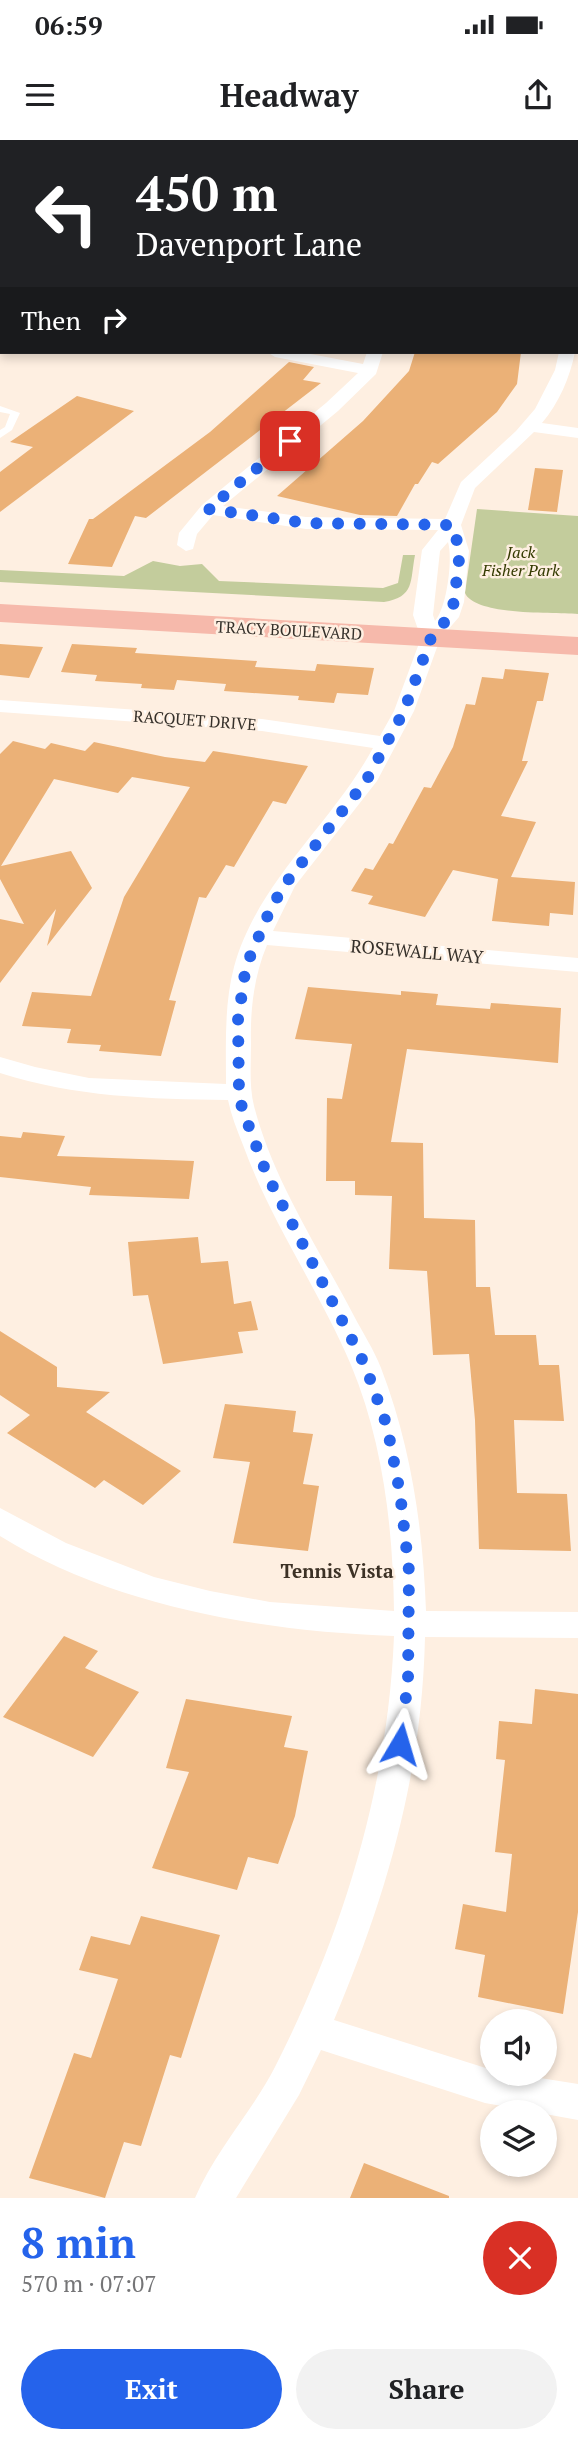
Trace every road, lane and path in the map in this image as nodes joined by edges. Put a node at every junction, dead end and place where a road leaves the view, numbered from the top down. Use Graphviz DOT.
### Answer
graph roads {
  1 [pos="286,354"];
  2 [pos="374,354"];
  3 [pos="567,354"];
  4 [pos="370,370"];
  5 [pos="0,409"];
  6 [pos="530,426"];
  7 [pos="578,433"];
  8 [pos="0,435"];
  9 [pos="208,509"];
  10 [pos="452,525"];
  11 [pos="186,545"];
  12 [pos="0,592"];
  13 [pos="0,614"];
  14 [pos="434,623"];
  15 [pos="578,624"];
  16 [pos="578,646"];
  17 [pos="0,706"];
  18 [pos="388,744"];
  19 [pos="257,937"];
  20 [pos="578,965"];
  21 [pos="0,1065"];
  22 [pos="239,1092"];
  23 [pos="0,1520"];
  24 [pos="410,1622"];
  25 [pos="578,1625"];
  26 [pos="312,2030"];
  27 [pos="578,2102"];
  28 [pos="214,2198"];
  1 -- 4 [label="street"];
  2 -- 4 [label="street"];
  3 -- 6 [label="street"];
  4 -- 9 [label="street"];
  5 -- 8 [label="lane"];
  6 -- 7 [label="street"];
  6 -- 10 [label="street"];
  9 -- 10 [label="street"];
  9 -- 11 [label="street"];
  10 -- 14 [label="street"];
  10 -- 14 [label="street"];
  12 -- 14 [label="main road, TRACY BOULEVARD"];
  13 -- 14 [label="main road, TRACY BOULEVARD"];
  14 -- 15 [label="main road, TRACY BOULEVARD"];
  14 -- 16 [label="main road, TRACY BOULEVARD"];
  14 -- 18 [label="street"];
  17 -- 18 [label="street, RACQUET DRIVE"];
  18 -- 19 [label="street"];
  19 -- 20 [label="street, ROSEWALL WAY"];
  19 -- 22 [label="street"];
  21 -- 22 [label="street"];
  22 -- 24 [label="street"];
  23 -- 24 [label="street"];
  24 -- 25 [label="street"];
  24 -- 26 [label="street"];
  26 -- 27 [label="street"];
  26 -- 28 [label="street"];
}
